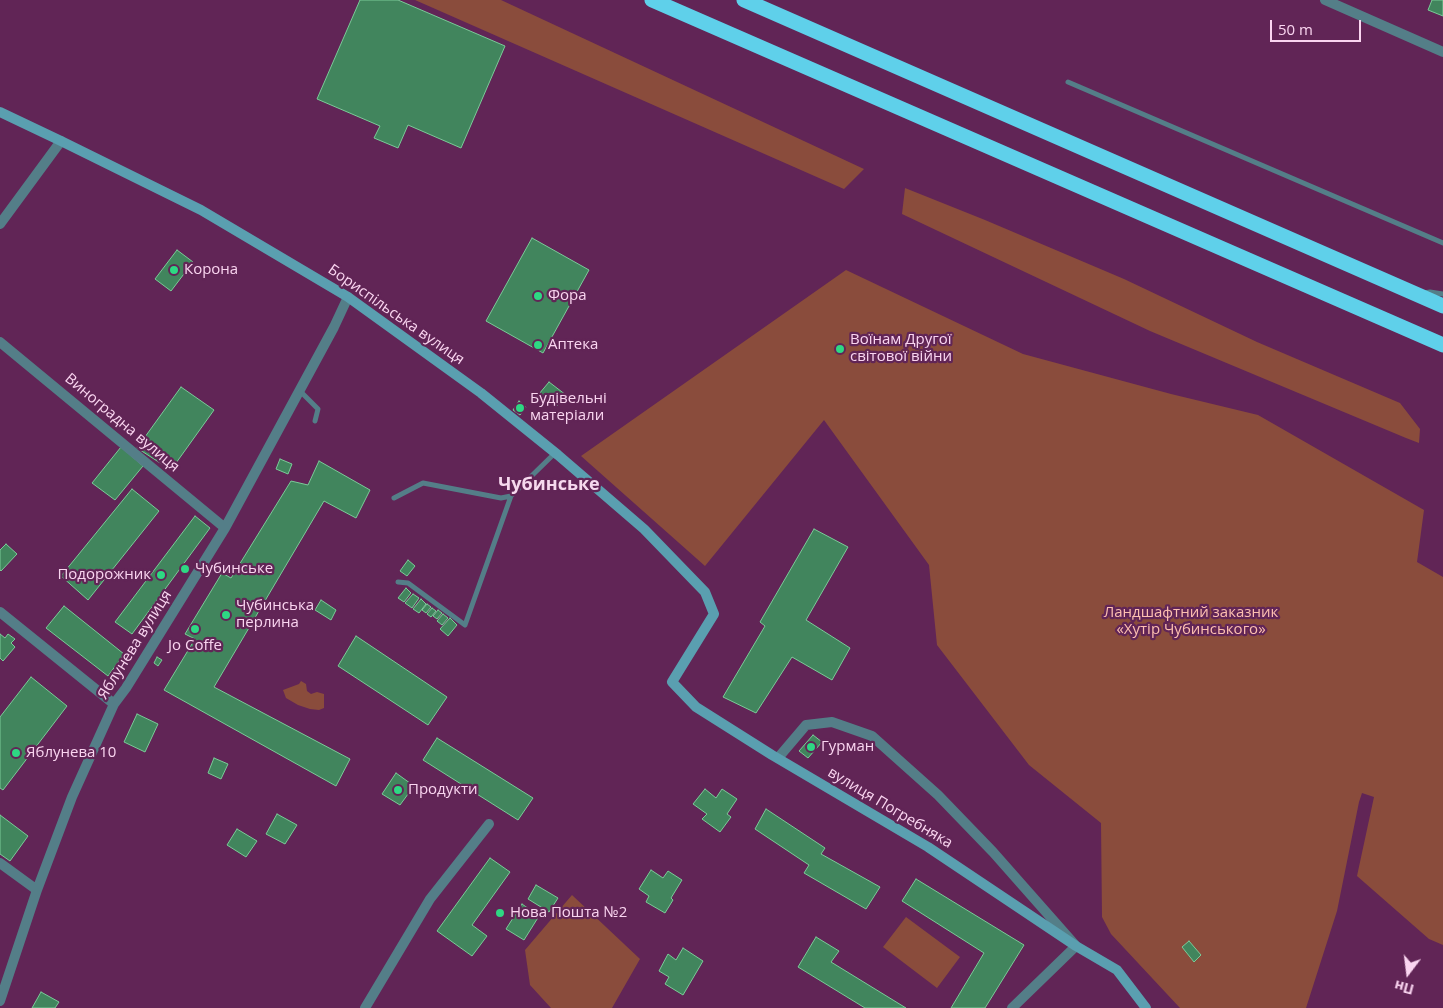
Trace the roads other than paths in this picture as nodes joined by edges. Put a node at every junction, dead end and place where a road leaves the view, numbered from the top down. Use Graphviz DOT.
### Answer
graph roads {
  1 [pos="652,0"];
  2 [pos="744,0"];
  3 [pos="1325,0"];
  4 [pos="1443,52"];
  5 [pos="1068,82"];
  6 [pos="0,112"];
  7 [pos="61,141"];
  8 [pos="0,224"];
  9 [pos="1443,243"];
  10 [pos="1415,294"];
  11 [pos="1443,294"];
  12 [pos="348,297"];
  13 [pos="1443,306"];
  14 [pos="0,342"];
  15 [pos="1443,346"];
  16 [pos="299,390"];
  17 [pos="315,422"];
  18 [pos="555,453"];
  19 [pos="511,496"];
  20 [pos="394,498"];
  21 [pos="224,528"];
  22 [pos="398,582"];
  23 [pos="705,592"];
  24 [pos="0,612"];
  25 [pos="114,704"];
  26 [pos="778,758"];
  27 [pos="489,824"];
  28 [pos="0,863"];
  29 [pos="36,890"];
  30 [pos="1076,946"];
  31 [pos="0,1001"];
  32 [pos="365,1008"];
  33 [pos="1012,1008"];
  34 [pos="1146,1008"];
  1 -- 15 [label="highway"];
  2 -- 10 [label="highway"];
  3 -- 4 [label="street"];
  5 -- 9 [label="lane"];
  6 -- 7 [label="street, Бориспільська вулиця"];
  7 -- 8 [label="street"];
  7 -- 12 [label="street, Бориспільська вулиця"];
  10 -- 11 [label="lane"];
  10 -- 13 [label="highway"];
  12 -- 16 [label="street, Яблунева вулиця"];
  12 -- 18 [label="street, Бориспільська вулиця"];
  14 -- 21 [label="street, Виноградна вулиця"];
  16 -- 17 [label="lane"];
  16 -- 21 [label="street, Яблунева вулиця"];
  18 -- 19 [label="lane"];
  18 -- 23 [label="street, Бориспільська вулиця"];
  19 -- 20 [label="lane"];
  19 -- 22 [label="lane"];
  21 -- 25 [label="street, Яблунева вулиця"];
  23 -- 26 [label="street, вулиця Погребняка"];
  24 -- 25 [label="street"];
  25 -- 29 [label="street, Яблунева вулиця"];
  26 -- 30 [label="street, вулиця Погребняка"];
  26 -- 30 [label="street"];
  27 -- 32 [label="street"];
  28 -- 29 [label="street"];
  29 -- 31 [label="street, Яблунева вулиця"];
  30 -- 33 [label="street"];
  30 -- 34 [label="street, вулиця Погребняка"];
}
